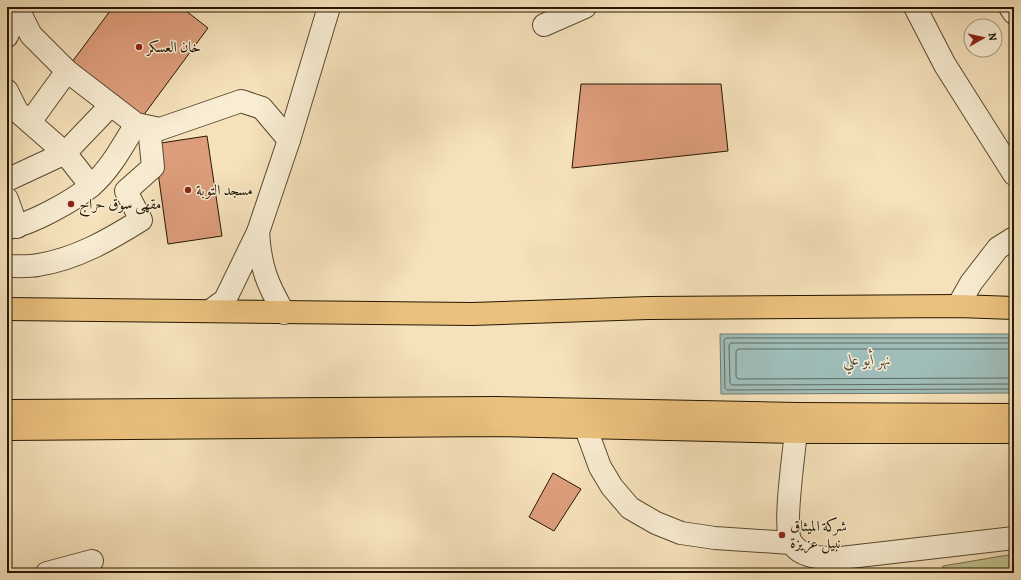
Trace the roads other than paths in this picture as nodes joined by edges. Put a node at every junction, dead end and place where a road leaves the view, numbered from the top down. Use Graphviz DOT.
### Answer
graph roads {
  1 [pos="329,7"];
  2 [pos="585,7"];
  3 [pos="915,7"];
  4 [pos="1010,7"];
  5 [pos="17,9"];
  6 [pos="1014,13"];
  7 [pos="544,25"];
  8 [pos="7,36"];
  9 [pos="67,71"];
  10 [pos="7,91"];
  11 [pos="111,105"];
  12 [pos="30,122"];
  13 [pos="142,126"];
  14 [pos="289,140"];
  15 [pos="64,154"];
  16 [pos="1014,174"];
  17 [pos="7,180"];
  18 [pos="91,186"];
  19 [pos="7,199"];
  20 [pos="12,227"];
  21 [pos="258,232"];
  22 [pos="1014,238"];
  23 [pos="7,266"];
  24 [pos="958,306"];
  25 [pos="1014,308"];
  26 [pos="7,309"];
  27 [pos="210,311"];
  28 [pos="284,313"];
  29 [pos="7,412"];
  30 [pos="1014,415"];
  31 [pos="585,426"];
  32 [pos="7,429"];
  33 [pos="796,432"];
  34 [pos="1014,432"];
  35 [pos="1014,538"];
  36 [pos="791,543"];
  37 [pos="92,561"];
  38 [pos="812,566"];
  39 [pos="47,573"];
  1 -- 14 [label="street"];
  2 -- 7 [label="street"];
  3 -- 16 [label="street"];
  4 -- 6 [label="street"];
  5 -- 8 [label="street"];
  5 -- 9 [label="street"];
  9 -- 11 [label="street"];
  9 -- 12 [label="street"];
  10 -- 12 [label="street"];
  11 -- 13 [label="street"];
  11 -- 15 [label="street"];
  12 -- 15 [label="street"];
  13 -- 14 [label="street"];
  13 -- 18 [label="street"];
  13 -- 23 [label="street"];
  14 -- 21 [label="street"];
  15 -- 17 [label="street"];
  15 -- 18 [label="street"];
  18 -- 20 [label="street"];
  19 -- 20 [label="street"];
  21 -- 27 [label="street"];
  21 -- 28 [label="street"];
  22 -- 24 [label="street"];
  24 -- 25 [label="main road"];
  24 -- 28 [label="main road"];
  26 -- 27 [label="main road"];
  27 -- 28 [label="main road"];
  29 -- 30 [label="main road"];
  31 -- 32 [label="main road"];
  31 -- 33 [label="main road"];
  31 -- 36 [label="street"];
  33 -- 34 [label="main road"];
  33 -- 36 [label="street"];
  35 -- 38 [label="street"];
  36 -- 38 [label="street"];
  37 -- 39 [label="street"];
}
